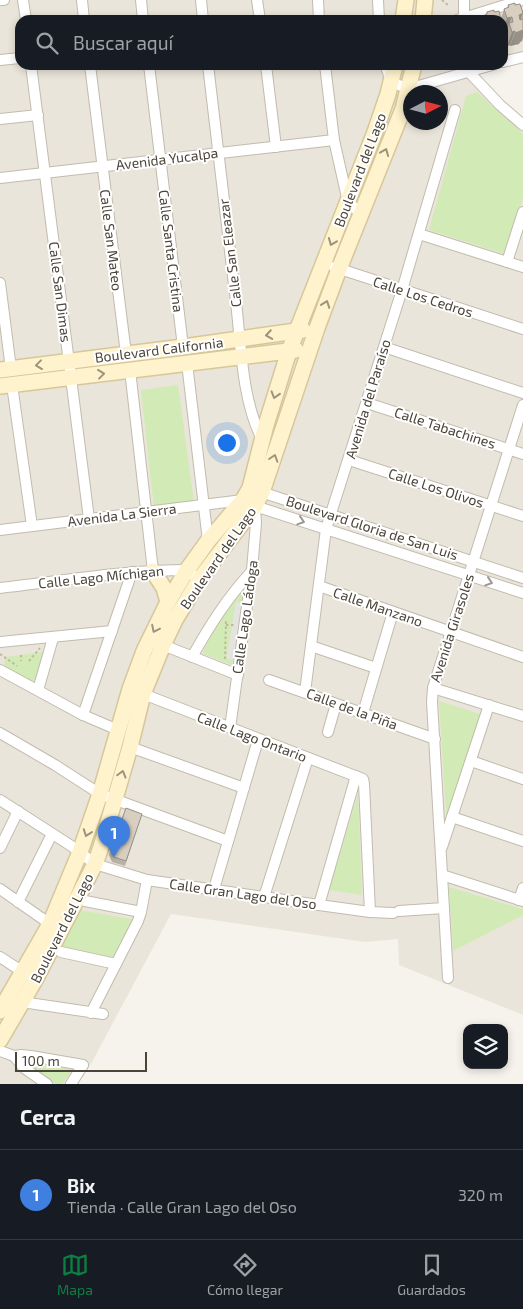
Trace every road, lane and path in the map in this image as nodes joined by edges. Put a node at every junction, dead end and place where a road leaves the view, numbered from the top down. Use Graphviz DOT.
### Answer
graph roads {
  1 [pos="23,0"];
  2 [pos="82,0"];
  3 [pos="141,0"];
  4 [pos="201,0"];
  5 [pos="257,0"];
  6 [pos="318,0"];
  7 [pos="378,0"];
  8 [pos="406,0"];
  9 [pos="426,0"];
  10 [pos="442,0"];
  11 [pos="464,0"];
  12 [pos="519,0"];
  13 [pos="448,6"];
  14 [pos="25,15"];
  15 [pos="84,15"];
  16 [pos="142,15"];
  17 [pos="202,15"];
  18 [pos="259,15"];
  19 [pos="319,15"];
  20 [pos="379,15"];
  21 [pos="404,15"];
  22 [pos="424,15"];
  23 [pos="462,15"];
  24 [pos="473,15"];
  25 [pos="523,56"];
  26 [pos="15,58"];
  27 [pos="0,60"];
  28 [pos="508,60"];
  29 [pos="33,70"];
  30 [pos="91,70"];
  31 [pos="149,70"];
  32 [pos="209,70"];
  33 [pos="267,70"];
  34 [pos="326,70"];
  35 [pos="387,70"];
  36 [pos="394,70"];
  37 [pos="413,70"];
  38 [pos="472,70"];
  39 [pos="468,71"];
  40 [pos="392,82"];
  41 [pos="409,85"];
  42 [pos="421,85"];
  43 [pos="403,87"];
  44 [pos="403,110"];
  45 [pos="455,110"];
  46 [pos="38,115"];
  47 [pos="0,120"];
  48 [pos="523,125"];
  49 [pos="334,140"];
  50 [pos="276,147"];
  51 [pos="218,153"];
  52 [pos="160,160"];
  53 [pos="102,167"];
  54 [pos="45,173"];
  55 [pos="0,178"];
  56 [pos="348,202"];
  57 [pos="523,212"];
  58 [pos="360,214"];
  59 [pos="419,234"];
  60 [pos="507,262"];
  61 [pos="323,264"];
  62 [pos="523,267"];
  63 [pos="339,269"];
  64 [pos="0,283"];
  65 [pos="402,290"];
  66 [pos="317,328"];
  67 [pos="523,329"];
  68 [pos="297,331"];
  69 [pos="240,340"];
  70 [pos="384,347"];
  71 [pos="183,348"];
  72 [pos="310,349"];
  73 [pos="288,351"];
  74 [pos="126,354"];
  75 [pos="242,357"];
  76 [pos="69,362"];
  77 [pos="187,364"];
  78 [pos="6,369"];
  79 [pos="130,370"];
  80 [pos="71,377"];
  81 [pos="6,385"];
  82 [pos="523,393"];
  83 [pos="366,403"];
  84 [pos="523,405"];
  85 [pos="262,440"];
  86 [pos="509,449"];
  87 [pos="523,454"];
  88 [pos="349,460"];
  89 [pos="252,496"];
  90 [pos="204,504"];
  91 [pos="491,506"];
  92 [pos="146,512"];
  93 [pos="331,515"];
  94 [pos="523,516"];
  95 [pos="89,519"];
  96 [pos="32,526"];
  97 [pos="326,529"];
  98 [pos="0,530"];
  99 [pos="208,541"];
  100 [pos="473,562"];
  101 [pos="187,570"];
  102 [pos="252,570"];
  103 [pos="153,571"];
  104 [pos="132,572"];
  105 [pos="469,575"];
  106 [pos="523,578"];
  107 [pos="199,580"];
  108 [pos="319,586"];
  109 [pos="0,588"];
  110 [pos="523,593"];
  111 [pos="168,602"];
  112 [pos="222,608"];
  113 [pos="393,612"];
  114 [pos="112,631"];
  115 [pos="451,632"];
  116 [pos="50,638"];
  117 [pos="0,642"];
  118 [pos="163,645"];
  119 [pos="311,646"];
  120 [pos="0,654"];
  121 [pos="21,655"];
  122 [pos="192,657"];
  123 [pos="523,657"];
  124 [pos="22,661"];
  125 [pos="29,661"];
  126 [pos="17,666"];
  127 [pos="376,668"];
  128 [pos="224,669"];
  129 [pos="0,670"];
  130 [pos="238,675"];
  131 [pos="269,680"];
  132 [pos="433,688"];
  133 [pos="38,690"];
  134 [pos="137,692"];
  135 [pos="305,692"];
  136 [pos="336,704"];
  137 [pos="489,705"];
  138 [pos="363,713"];
  139 [pos="83,715"];
  140 [pos="523,716"];
  141 [pos="230,728"];
  142 [pos="118,730"];
  143 [pos="328,732"];
  144 [pos="0,733"];
  145 [pos="435,739"];
  146 [pos="258,740"];
  147 [pos="130,747"];
  148 [pos="308,758"];
  149 [pos="471,761"];
  150 [pos="358,777"];
  151 [pos="523,778"];
  152 [pos="244,788"];
  153 [pos="100,794"];
  154 [pos="0,800"];
  155 [pos="115,800"];
  156 [pos="18,811"];
  157 [pos="452,817"];
  158 [pos="52,834"];
  159 [pos="523,840"];
  160 [pos="228,841"];
  161 [pos="0,848"];
  162 [pos="80,852"];
  163 [pos="440,853"];
  164 [pos="95,864"];
  165 [pos="442,874"];
  166 [pos="147,880"];
  167 [pos="523,888"];
  168 [pos="214,889"];
  169 [pos="0,890"];
  170 [pos="264,897"];
  171 [pos="85,901"];
  172 [pos="521,901"];
  173 [pos="18,902"];
  174 [pos="319,905"];
  175 [pos="444,908"];
  176 [pos="141,912"];
  177 [pos="370,912"];
  178 [pos="50,924"];
  179 [pos="61,952"];
  180 [pos="0,957"];
  181 [pos="116,964"];
  182 [pos="29,976"];
  183 [pos="448,978"];
  184 [pos="22,1002"];
  185 [pos="0,1011"];
  186 [pos="91,1012"];
  187 [pos="104,1014"];
  188 [pos="0,1040"];
  189 [pos="0,1051"];
  190 [pos="14,1056"];
  191 [pos="47,1084"];
  192 [pos="71,1084"];
  1 -- 14 [label="street"];
  2 -- 15 [label="street"];
  3 -- 16 [label="street"];
  4 -- 17 [label="street"];
  5 -- 18 [label="street"];
  6 -- 19 [label="street"];
  7 -- 20 [label="street"];
  8 -- 21 [label="street"];
  9 -- 22 [label="street"];
  10 -- 13 [label="path"];
  11 -- 23 [label="street"];
  12 -- 24 [label="street"];
  25 -- 28 [label="street"];
  26 -- 27 [label="street"];
  29 -- 46 [label="street, Calle San Dimas"];
  30 -- 53 [label="street, Calle San Mateo"];
  31 -- 52 [label="street, Calle Santa Cristina"];
  32 -- 51 [label="street, Calle San Eleazar"];
  33 -- 50 [label="street"];
  34 -- 49 [label="street"];
  35 -- 40 [label="street"];
  36 -- 40 [label="street, Boulevard del Lago"];
  37 -- 41 [label="street, Boulevard del Lago"];
  38 -- 39 [label="street"];
  39 -- 42 [label="street"];
  39 -- 48 [label="street"];
  40 -- 43 [label="street"];
  40 -- 56 [label="street, Boulevard del Lago"];
  58 -- 44 [label="street, Boulevard del Lago, one-way"];
  45 -- 59 [label="street, Avenida del Paraíso"];
  46 -- 47 [label="street"];
  46 -- 54 [label="street, Calle San Dimas"];
  49 -- 50 [label="street, Avenida Yucalpa"];
  49 -- 56 [label="street"];
  50 -- 51 [label="street, Avenida Yucalpa"];
  51 -- 52 [label="street, Avenida Yucalpa"];
  51 -- 69 [label="street, Calle San Eleazar"];
  52 -- 53 [label="street, Avenida Yucalpa"];
  52 -- 71 [label="street, Calle Santa Cristina"];
  53 -- 54 [label="street, Avenida Yucalpa"];
  53 -- 74 [label="street, Calle San Mateo"];
  54 -- 55 [label="street, Avenida Yucalpa"];
  54 -- 76 [label="street, Calle San Dimas"];
  56 -- 58 [label="street"];
  56 -- 61 [label="street, Boulevard del Lago, one-way"];
  57 -- 60 [label="street"];
  58 -- 63 [label="street, Boulevard del Lago"];
  59 -- 60 [label="street"];
  59 -- 65 [label="street, Avenida del Paraíso"];
  60 -- 62 [label="street"];
  61 -- 63 [label="street, Calle Los Cedros"];
  61 -- 68 [label="street, Boulevard del Lago"];
  63 -- 65 [label="street, Calle Los Cedros"];
  66 -- 63 [label="street, Boulevard del Lago, one-way"];
  64 -- 78 [label="street"];
  65 -- 67 [label="street, Calle Los Cedros"];
  65 -- 70 [label="street, Avenida del Paraíso"];
  66 -- 68 [label="street, Boulevard California"];
  66 -- 72 [label="street, Boulevard del Lago"];
  68 -- 69 [label="street, Boulevard California, one-way"];
  68 -- 73 [label="street, Boulevard del Lago"];
  69 -- 71 [label="street, Boulevard California"];
  69 -- 75 [label="street, Calle San Eleazar"];
  70 -- 82 [label="street"];
  70 -- 83 [label="street, Avenida del Paraíso"];
  71 -- 74 [label="street, Boulevard California"];
  72 -- 73 [label="street, Boulevard California"];
  89 -- 72 [label="street, Boulevard del Lago, one-way"];
  73 -- 75 [label="street, Boulevard California"];
  73 -- 85 [label="street, Boulevard del Lago, one-way"];
  74 -- 76 [label="street, Boulevard California"];
  75 -- 77 [label="street, Boulevard California"];
  75 -- 85 [label="street, Calle San Eleazar"];
  76 -- 78 [label="street, Boulevard California, one-way"];
  76 -- 80 [label="street, Calle San Dimas"];
  77 -- 79 [label="street, Boulevard California"];
  77 -- 90 [label="street"];
  80 -- 79 [label="street, Boulevard California, one-way"];
  79 -- 92 [label="street"];
  80 -- 81 [label="street, Boulevard California"];
  80 -- 95 [label="street, Calle San Dimas"];
  81 -- 96 [label="street"];
  83 -- 86 [label="street, Calle Tabachines"];
  83 -- 88 [label="street, Avenida del Paraíso"];
  84 -- 86 [label="street, Avenida Girasoles"];
  85 -- 89 [label="street, Boulevard del Lago"];
  86 -- 87 [label="street, Calle Tabachines"];
  86 -- 91 [label="street, Avenida Girasoles"];
  88 -- 91 [label="street, Calle Los Olivos"];
  88 -- 93 [label="street, Avenida del Paraíso"];
  89 -- 90 [label="street, Avenida La Sierra"];
  89 -- 93 [label="street, Boulevard Gloria de San Luis"];
  89 -- 97 [label="street, Boulevard Gloria de San Luis, one-way"];
  89 -- 99 [label="street, Boulevard del Lago"];
  89 -- 102 [label="street, Calle Lago Ládoga"];
  89 -- 107 [label="street, Boulevard del Lago"];
  90 -- 92 [label="street, Avenida La Sierra"];
  90 -- 99 [label="street"];
  91 -- 94 [label="street, Calle Los Olivos"];
  91 -- 100 [label="street, Avenida Girasoles"];
  92 -- 95 [label="street, Avenida La Sierra"];
  92 -- 103 [label="street"];
  93 -- 97 [label="street, Avenida del Paraíso"];
  93 -- 100 [label="street, Boulevard Gloria de San Luis"];
  95 -- 96 [label="street, Avenida La Sierra"];
  96 -- 98 [label="street, Avenida La Sierra"];
  97 -- 105 [label="street, Boulevard Gloria de San Luis"];
  97 -- 108 [label="street, Avenida del Paraíso"];
  99 -- 101 [label="street, Boulevard del Lago"];
  100 -- 105 [label="street, Avenida Girasoles"];
  100 -- 106 [label="street, Boulevard Gloria de San Luis"];
  101 -- 103 [label="street, Calle Lago Míchigan"];
  101 -- 107 [label="street"];
  101 -- 111 [label="street, Boulevard del Lago"];
  102 -- 112 [label="street"];
  102 -- 130 [label="street, Calle Lago Ládoga"];
  103 -- 104 [label="street, Calle Lago Míchigan"];
  103 -- 111 [label="street"];
  104 -- 109 [label="street, Calle Lago Míchigan"];
  104 -- 114 [label="street"];
  105 -- 110 [label="street, Boulevard Gloria de San Luis, one-way"];
  105 -- 115 [label="street, Avenida Girasoles"];
  107 -- 118 [label="street, Boulevard del Lago"];
  108 -- 113 [label="street, Calle Manzano"];
  108 -- 119 [label="street, Avenida del Paraíso"];
  111 -- 134 [label="street, Boulevard del Lago, one-way"];
  112 -- 122 [label="street"];
  112 -- 128 [label="path"];
  113 -- 115 [label="street, Calle Manzano"];
  113 -- 127 [label="street"];
  114 -- 116 [label="street"];
  114 -- 139 [label="street"];
  115 -- 123 [label="street, Calle Manzano"];
  115 -- 132 [label="street, Avenida Girasoles"];
  116 -- 117 [label="street"];
  116 -- 125 [label="path"];
  116 -- 133 [label="street"];
  118 -- 122 [label="street"];
  118 -- 134 [label="street, Boulevard del Lago"];
  119 -- 127 [label="street"];
  119 -- 135 [label="street, Avenida del Paraíso"];
  120 -- 126 [label="path"];
  121 -- 124 [label="path"];
  122 -- 128 [label="street"];
  127 -- 138 [label="street"];
  128 -- 130 [label="street"];
  129 -- 133 [label="street"];
  130 -- 141 [label="street, Calle Lago Ládoga"];
  131 -- 135 [label="street, Calle de la Piña"];
  132 -- 137 [label="street"];
  132 -- 145 [label="street, Avenida Girasoles"];
  133 -- 139 [label="street"];
  134 -- 141 [label="street, Calle Lago Ontario"];
  134 -- 142 [label="street, Boulevard del Lago"];
  134 -- 147 [label="street, Boulevard del Lago"];
  135 -- 136 [label="street, Calle de la Piña"];
  136 -- 138 [label="street, Calle de la Piña"];
  136 -- 143 [label="street"];
  137 -- 140 [label="street"];
  137 -- 149 [label="street"];
  138 -- 145 [label="street, Calle de la Piña"];
  139 -- 142 [label="street"];
  141 -- 146 [label="street, Calle Lago Ontario"];
  142 -- 153 [label="street, Boulevard del Lago"];
  144 -- 153 [label="street"];
  145 -- 163 [label="street, Avenida Girasoles"];
  146 -- 148 [label="street, Calle Lago Ontario"];
  146 -- 152 [label="street"];
  147 -- 152 [label="street"];
  155 -- 147 [label="street, Boulevard del Lago, one-way"];
  148 -- 150 [label="street, Calle Lago Ontario"];
  148 -- 170 [label="street"];
  149 -- 151 [label="street"];
  149 -- 157 [label="street"];
  150 -- 174 [label="street"];
  150 -- 177 [label="street"];
  152 -- 160 [label="street"];
  153 -- 155 [label="street"];
  153 -- 162 [label="street, Boulevard del Lago, one-way"];
  154 -- 156 [label="street"];
  155 -- 160 [label="street"];
  155 -- 164 [label="street, Boulevard del Lago"];
  156 -- 158 [label="street"];
  156 -- 161 [label="street"];
  157 -- 159 [label="street"];
  157 -- 163 [label="street"];
  158 -- 162 [label="street"];
  158 -- 173 [label="street"];
  160 -- 168 [label="street"];
  162 -- 164 [label="street"];
  162 -- 178 [label="street, Boulevard del Lago"];
  163 -- 165 [label="street, Avenida Girasoles"];
  164 -- 166 [label="street, Calle Gran Lago del Oso"];
  164 -- 182 [label="street, Boulevard del Lago"];
  165 -- 172 [label="street"];
  165 -- 175 [label="street, Avenida Girasoles"];
  166 -- 168 [label="street, Calle Gran Lago del Oso"];
  166 -- 176 [label="street"];
  167 -- 172 [label="street"];
  168 -- 170 [label="street, Calle Gran Lago del Oso"];
  169 -- 173 [label="street"];
  170 -- 174 [label="street, Calle Gran Lago del Oso"];
  171 -- 176 [label="street"];
  173 -- 178 [label="street"];
  174 -- 177 [label="street, Calle Gran Lago del Oso"];
  175 -- 177 [label="street, Calle Gran Lago del Oso"];
  175 -- 183 [label="street, Avenida Girasoles"];
  176 -- 181 [label="street"];
  178 -- 182 [label="street, Boulevard del Lago"];
  179 -- 181 [label="street"];
  180 -- 182 [label="street"];
  181 -- 186 [label="street"];
  182 -- 184 [label="street, Boulevard del Lago"];
  182 -- 185 [label="street, Boulevard del Lago"];
  184 -- 186 [label="street"];
  184 -- 188 [label="street, Boulevard del Lago"];
  186 -- 187 [label="street"];
  189 -- 190 [label="street"];
  190 -- 191 [label="street"];
  190 -- 192 [label="street"];
}
